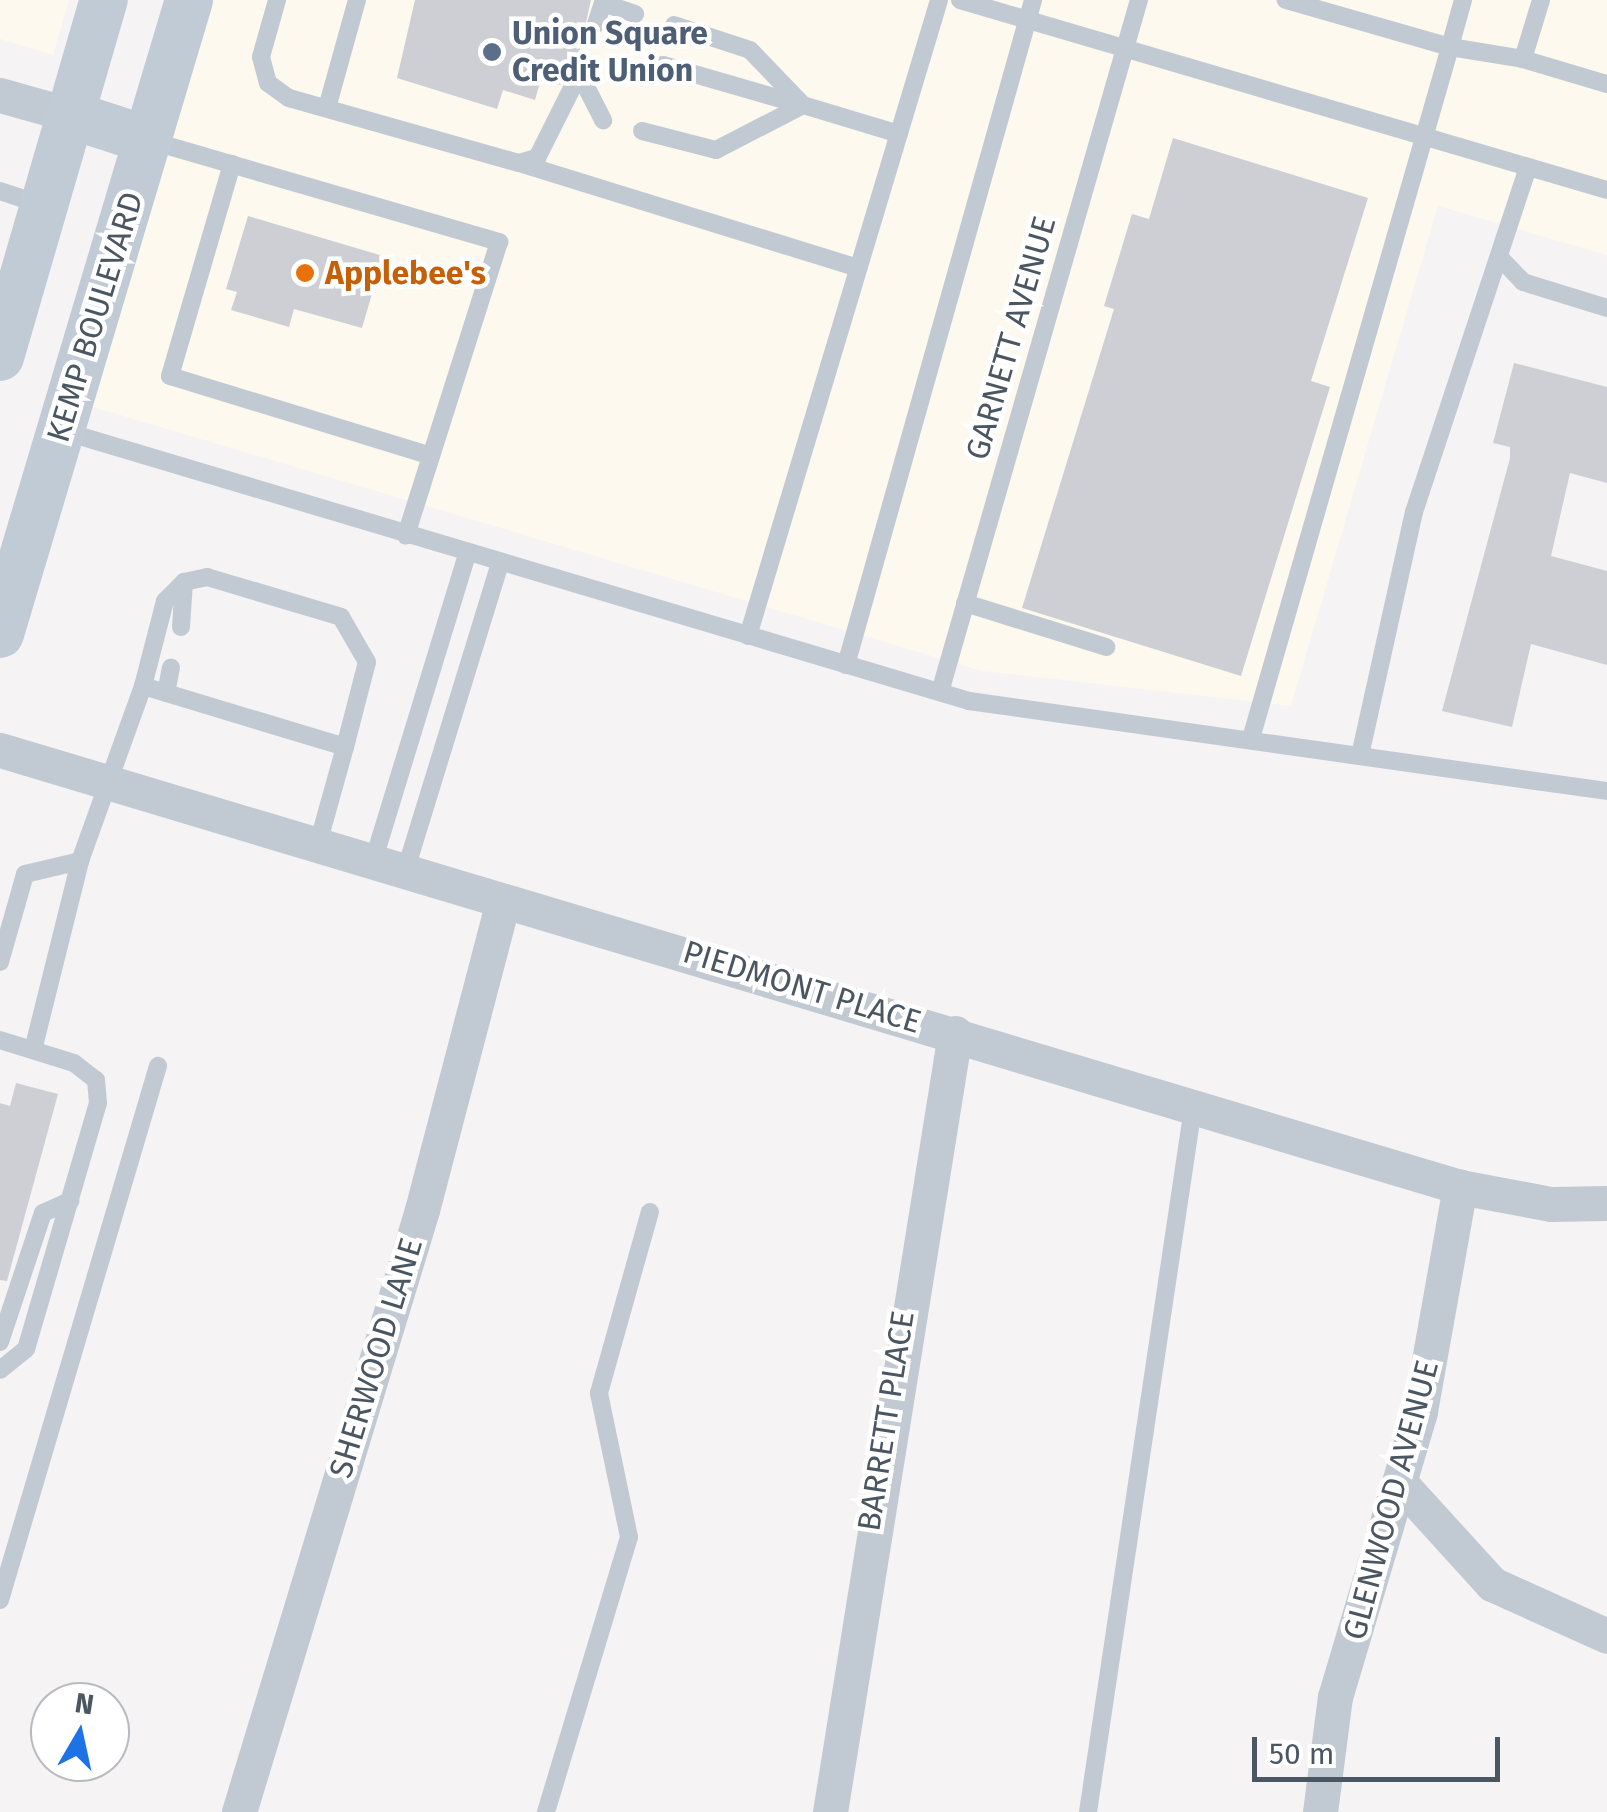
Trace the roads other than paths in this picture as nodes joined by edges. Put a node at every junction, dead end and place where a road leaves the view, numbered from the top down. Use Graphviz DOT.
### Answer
graph roads {
  1 [pos="104,0"];
  2 [pos="189,0"];
  3 [pos="277,0"];
  4 [pos="357,0"];
  5 [pos="939,0"];
  6 [pos="960,0"];
  7 [pos="1033,0"];
  8 [pos="1139,0"];
  9 [pos="1286,0"];
  10 [pos="1463,0"];
  11 [pos="1541,0"];
  12 [pos="603,2"];
  13 [pos="635,14"];
  14 [pos="1028,20"];
  15 [pos="596,24"];
  16 [pos="674,26"];
  17 [pos="1450,46"];
  18 [pos="1125,50"];
  19 [pos="1523,59"];
  20 [pos="663,66"];
  21 [pos="1607,84"];
  22 [pos="0,95"];
  23 [pos="803,105"];
  24 [pos="327,108"];
  25 [pos="71,115"];
  26 [pos="603,120"];
  27 [pos="642,132"];
  28 [pos="898,134"];
  29 [pos="1426,137"];
  30 [pos="148,140"];
  31 [pos="519,163"];
  32 [pos="232,164"];
  33 [pos="1528,167"];
  34 [pos="1607,190"];
  35 [pos="0,191"];
  36 [pos="44,205"];
  37 [pos="1500,259"];
  38 [pos="858,268"];
  39 [pos="1607,308"];
  40 [pos="0,357"];
  41 [pos="61,430"];
  42 [pos="431,456"];
  43 [pos="406,536"];
  44 [pos="467,554"];
  45 [pos="500,564"];
  46 [pos="184,582"];
  47 [pos="965,603"];
  48 [pos="181,627"];
  49 [pos="0,634"];
  50 [pos="748,636"];
  51 [pos="1106,647"];
  52 [pos="846,665"];
  53 [pos="171,667"];
  54 [pos="143,686"];
  55 [pos="166,692"];
  56 [pos="940,692"];
  57 [pos="1252,735"];
  58 [pos="345,746"];
  59 [pos="0,750"];
  60 [pos="1360,751"];
  61 [pos="111,784"];
  62 [pos="1607,791"];
  63 [pos="317,847"];
  64 [pos="80,861"];
  65 [pos="389,867"];
  66 [pos="503,900"];
  67 [pos="0,962"];
  68 [pos="955,1033"];
  69 [pos="0,1040"];
  70 [pos="33,1050"];
  71 [pos="158,1066"];
  72 [pos="1193,1108"];
  73 [pos="1460,1187"];
  74 [pos="70,1200"];
  75 [pos="1607,1203"];
  76 [pos="650,1212"];
  77 [pos="0,1342"];
  78 [pos="0,1370"];
  79 [pos="1402,1485"];
  80 [pos="0,1600"];
  81 [pos="1607,1636"];
  82 [pos="238,1812"];
  83 [pos="546,1812"];
  84 [pos="830,1812"];
  85 [pos="1088,1812"];
  86 [pos="1320,1812"];
  1 -- 25 [label="main road"];
  2 -- 30 [label="main road, KEMP BOULEVARD"];
  3 -- 24 [label="lane"];
  4 -- 24 [label="lane"];
  5 -- 28 [label="lane"];
  6 -- 14 [label="lane"];
  7 -- 14 [label="lane"];
  8 -- 18 [label="lane, GARNETT AVENUE"];
  9 -- 17 [label="lane"];
  10 -- 17 [label="lane"];
  11 -- 19 [label="lane"];
  12 -- 13 [label="lane"];
  12 -- 15 [label="lane"];
  14 -- 18 [label="lane"];
  14 -- 52 [label="lane"];
  16 -- 23 [label="lane"];
  17 -- 19 [label="lane"];
  17 -- 29 [label="lane"];
  18 -- 29 [label="lane"];
  18 -- 47 [label="lane, GARNETT AVENUE"];
  19 -- 21 [label="lane"];
  20 -- 23 [label="lane"];
  22 -- 25 [label="street"];
  23 -- 27 [label="lane"];
  23 -- 28 [label="lane"];
  24 -- 31 [label="lane"];
  25 -- 30 [label="main road"];
  25 -- 36 [label="main road"];
  26 -- 31 [label="lane"];
  28 -- 38 [label="lane"];
  29 -- 33 [label="lane"];
  29 -- 57 [label="lane"];
  30 -- 32 [label="lane"];
  30 -- 41 [label="main road, KEMP BOULEVARD"];
  31 -- 38 [label="lane"];
  32 -- 42 [label="lane"];
  32 -- 42 [label="lane"];
  33 -- 34 [label="lane"];
  33 -- 37 [label="lane"];
  35 -- 36 [label="lane"];
  36 -- 40 [label="main road"];
  37 -- 39 [label="lane"];
  37 -- 60 [label="lane"];
  38 -- 50 [label="lane"];
  41 -- 43 [label="lane"];
  41 -- 49 [label="main road, KEMP BOULEVARD"];
  42 -- 43 [label="lane"];
  43 -- 44 [label="lane"];
  44 -- 45 [label="lane"];
  44 -- 65 [label="lane"];
  45 -- 50 [label="lane"];
  45 -- 65 [label="lane"];
  46 -- 48 [label="lane"];
  46 -- 54 [label="lane"];
  46 -- 58 [label="lane"];
  47 -- 51 [label="lane"];
  47 -- 56 [label="lane, GARNETT AVENUE"];
  50 -- 52 [label="lane"];
  52 -- 56 [label="lane"];
  53 -- 55 [label="lane"];
  54 -- 55 [label="lane"];
  54 -- 61 [label="lane"];
  55 -- 58 [label="lane"];
  56 -- 57 [label="lane"];
  57 -- 60 [label="lane"];
  58 -- 63 [label="lane"];
  59 -- 61 [label="street, PIEDMONT PLACE"];
  60 -- 62 [label="lane"];
  61 -- 63 [label="street, PIEDMONT PLACE"];
  61 -- 64 [label="lane"];
  63 -- 65 [label="street, PIEDMONT PLACE"];
  64 -- 67 [label="lane"];
  64 -- 70 [label="lane"];
  65 -- 66 [label="street, PIEDMONT PLACE"];
  66 -- 68 [label="street, PIEDMONT PLACE"];
  66 -- 82 [label="street, SHERWOOD LANE"];
  68 -- 72 [label="street, PIEDMONT PLACE"];
  68 -- 84 [label="street, BARRETT PLACE"];
  69 -- 70 [label="lane"];
  70 -- 74 [label="lane"];
  71 -- 80 [label="lane"];
  72 -- 73 [label="street, PIEDMONT PLACE"];
  72 -- 85 [label="lane"];
  73 -- 75 [label="street, PIEDMONT PLACE"];
  73 -- 79 [label="street, GLENWOOD AVENUE"];
  74 -- 77 [label="lane"];
  74 -- 78 [label="lane"];
  76 -- 83 [label="lane"];
  79 -- 81 [label="street"];
  79 -- 86 [label="street, GLENWOOD AVENUE"];
}
